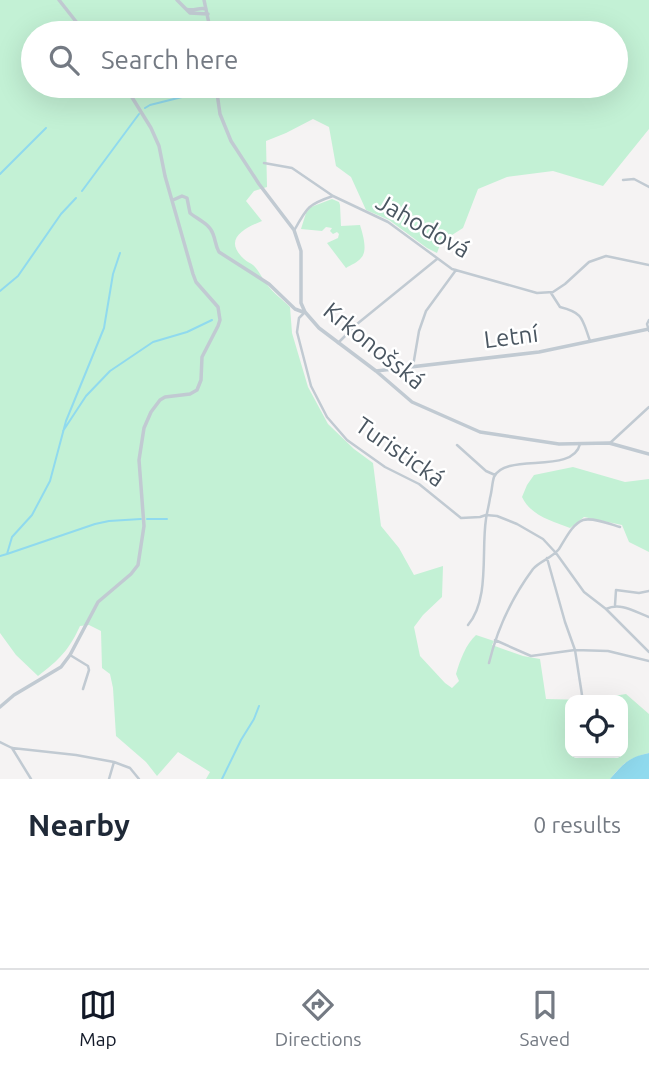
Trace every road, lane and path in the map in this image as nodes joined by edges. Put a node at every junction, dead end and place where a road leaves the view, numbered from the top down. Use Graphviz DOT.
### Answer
graph roads {
  1 [pos="59,0"];
  2 [pos="177,0"];
  3 [pos="203,0"];
  4 [pos="184,9"];
  5 [pos="197,9"];
  6 [pos="207,12"];
  7 [pos="76,21"];
  8 [pos="209,21"];
  9 [pos="132,98"];
  10 [pos="218,98"];
  11 [pos="264,163"];
  12 [pos="623,180"];
  13 [pos="649,187"];
  14 [pos="333,196"];
  15 [pos="173,200"];
  16 [pos="294,230"];
  17 [pos="437,259"];
  18 [pos="649,265"];
  19 [pos="456,270"];
  20 [pos="551,293"];
  21 [pos="305,312"];
  22 [pos="649,320"];
  23 [pos="649,329"];
  24 [pos="590,341"];
  25 [pos="338,343"];
  26 [pos="413,366"];
  27 [pos="376,371"];
  28 [pos="649,407"];
  29 [pos="609,443"];
  30 [pos="580,444"];
  31 [pos="457,446"];
  32 [pos="649,454"];
  33 [pos="495,475"];
  34 [pos="486,515"];
  35 [pos="620,527"];
  36 [pos="556,553"];
  37 [pos="547,558"];
  38 [pos="649,591"];
  39 [pos="615,605"];
  40 [pos="606,610"];
  41 [pos="649,617"];
  42 [pos="468,625"];
  43 [pos="495,639"];
  44 [pos="575,649"];
  45 [pos="649,652"];
  46 [pos="70,655"];
  47 [pos="649,661"];
  48 [pos="489,663"];
  49 [pos="83,689"];
  50 [pos="582,695"];
  51 [pos="0,708"];
  52 [pos="0,742"];
  53 [pos="12,748"];
  54 [pos="114,762"];
  55 [pos="31,779"];
  56 [pos="109,779"];
  57 [pos="139,779"];
  1 -- 7 [label="street"];
  2 -- 4 [label="street"];
  3 -- 5 [label="street"];
  3 -- 6 [label="street"];
  4 -- 5 [label="street"];
  4 -- 6 [label="street"];
  5 -- 6 [label="street"];
  6 -- 8 [label="street"];
  9 -- 15 [label="street"];
  10 -- 16 [label="street, Krkonošská"];
  11 -- 14 [label="street, Jahodová"];
  12 -- 13 [label="street"];
  14 -- 16 [label="street"];
  14 -- 17 [label="street, Jahodová"];
  15 -- 21 [label="street"];
  15 -- 46 [label="street"];
  16 -- 21 [label="street, Krkonošská"];
  17 -- 19 [label="street, Jahodová"];
  17 -- 25 [label="street"];
  18 -- 20 [label="street"];
  19 -- 20 [label="street, Jahodová"];
  19 -- 26 [label="street"];
  20 -- 24 [label="street"];
  21 -- 25 [label="street, Krkonošská"];
  21 -- 34 [label="street, Turistická"];
  22 -- 23 [label="street"];
  23 -- 24 [label="street, Letní"];
  24 -- 26 [label="street, Letní"];
  25 -- 27 [label="street, Krkonošská"];
  26 -- 27 [label="street, Letní"];
  27 -- 30 [label="street, Krkonošská"];
  28 -- 29 [label="street"];
  29 -- 30 [label="street, Krkonošská"];
  29 -- 32 [label="street, Krkonošská"];
  30 -- 33 [label="street"];
  31 -- 33 [label="street"];
  33 -- 34 [label="street"];
  34 -- 36 [label="street, Turistická"];
  34 -- 42 [label="street"];
  35 -- 36 [label="street"];
  36 -- 37 [label="street"];
  36 -- 40 [label="street, Turistická"];
  37 -- 43 [label="street"];
  37 -- 44 [label="street"];
  38 -- 39 [label="street"];
  39 -- 40 [label="street"];
  39 -- 41 [label="street"];
  40 -- 45 [label="street, Turistická"];
  43 -- 44 [label="street"];
  43 -- 48 [label="street"];
  44 -- 47 [label="street"];
  44 -- 50 [label="street"];
  46 -- 49 [label="street"];
  46 -- 51 [label="street"];
  52 -- 53 [label="street"];
  53 -- 54 [label="street"];
  53 -- 55 [label="street"];
  54 -- 56 [label="street"];
  54 -- 57 [label="street"];
}
